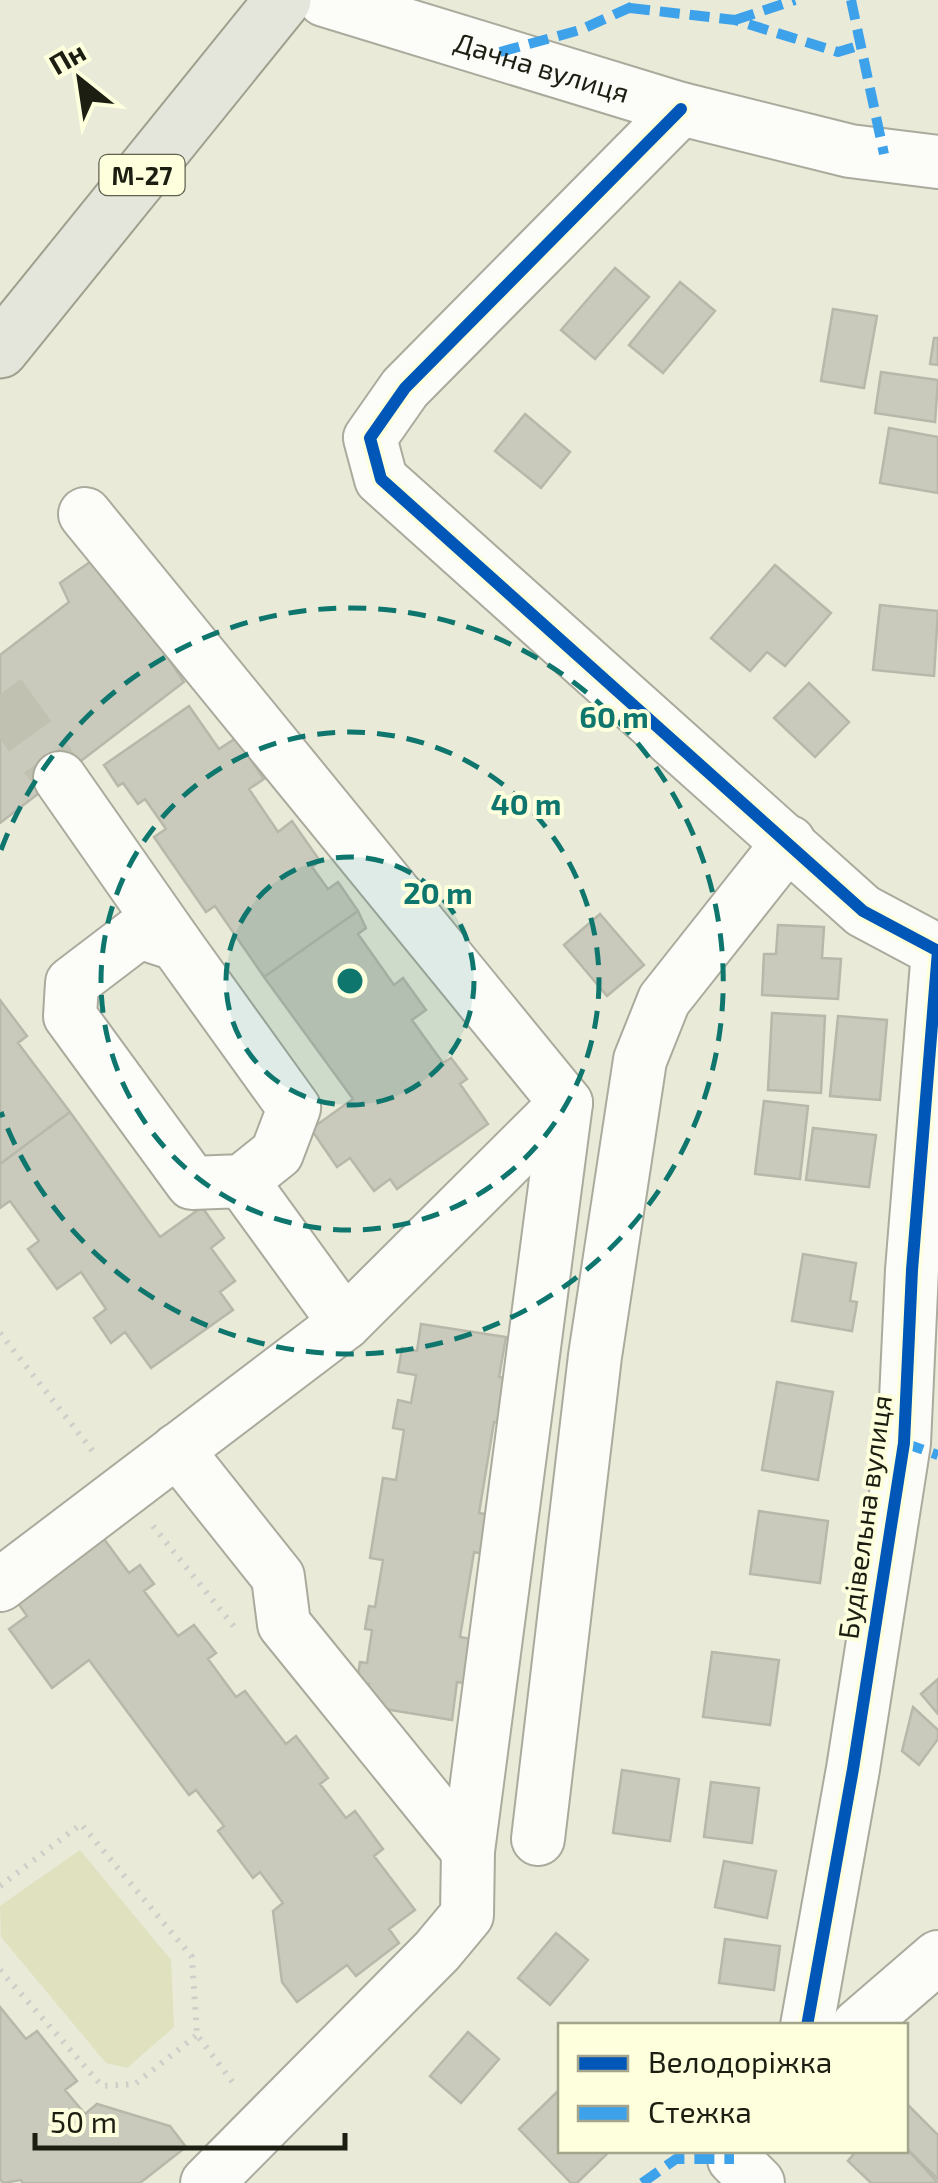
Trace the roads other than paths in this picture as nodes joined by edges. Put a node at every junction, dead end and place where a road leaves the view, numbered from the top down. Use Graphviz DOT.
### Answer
graph roads {
  1 [pos="282,0"];
  2 [pos="324,0"];
  3 [pos="681,109"];
  4 [pos="938,162"];
  5 [pos="0,350"];
  6 [pos="86,514"];
  7 [pos="60,778"];
  8 [pos="789,842"];
  9 [pos="176,944"];
  10 [pos="938,951"];
  11 [pos="566,1103"];
  12 [pos="242,1182"];
  13 [pos="345,1323"];
  14 [pos="177,1450"];
  15 [pos="0,1585"];
  16 [pos="538,1838"];
  17 [pos="468,1852"];
  18 [pos="938,1956"];
  19 [pos="808,2023"];
  20 [pos="861,2023"];
  21 [pos="207,2183"];
  1 -- 5 [label="main road, М-27"];
  2 -- 3 [label="street, Дачна вулиця"];
  3 -- 4 [label="street, Дачна вулиця"];
  3 -- 8 [label="street"];
  6 -- 11 [label="street"];
  7 -- 9 [label="street"];
  8 -- 10 [label="street"];
  8 -- 16 [label="street"];
  9 -- 12 [label="street"];
  9 -- 12 [label="street"];
  10 -- 19 [label="street, Будівельна вулиця"];
  11 -- 13 [label="street"];
  11 -- 17 [label="street"];
  12 -- 13 [label="street"];
  13 -- 14 [label="street"];
  14 -- 15 [label="street"];
  14 -- 17 [label="street"];
  17 -- 21 [label="street"];
  18 -- 20 [label="street"];
}
